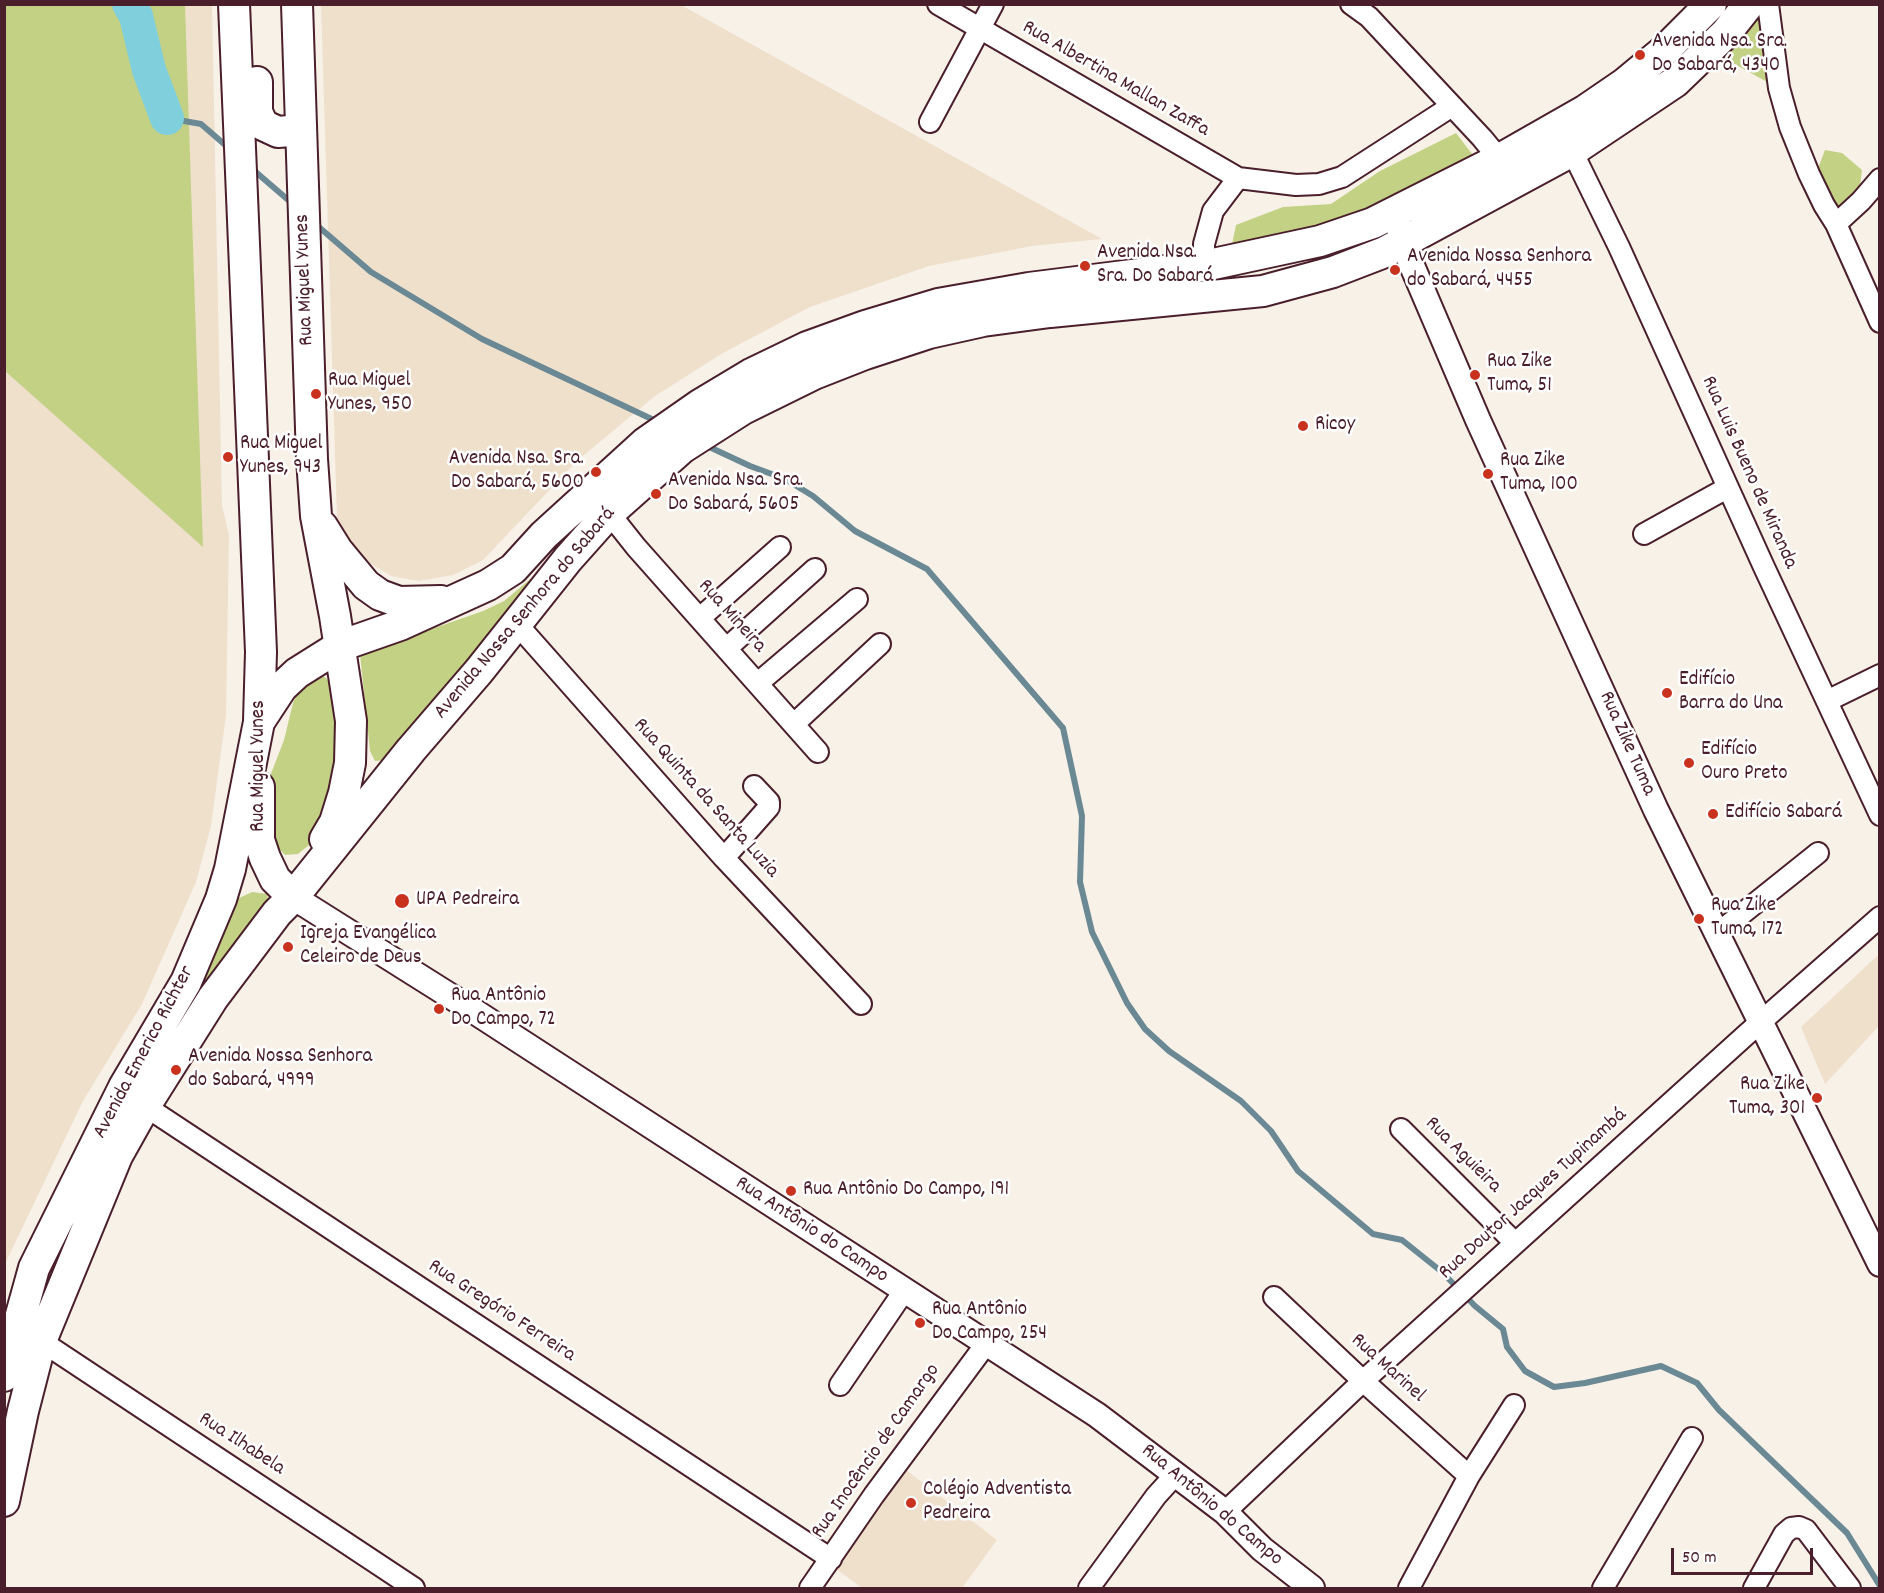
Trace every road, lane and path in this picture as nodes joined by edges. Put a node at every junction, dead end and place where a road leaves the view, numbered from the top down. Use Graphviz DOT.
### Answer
graph roads {
  1 [pos="234,4"];
  2 [pos="249,4"];
  3 [pos="297,4"];
  4 [pos="938,4"];
  5 [pos="993,4"];
  6 [pos="1351,4"];
  7 [pos="1749,4"];
  8 [pos="1768,4"];
  9 [pos="1709,5"];
  10 [pos="979,29"];
  11 [pos="1452,106"];
  12 [pos="930,122"];
  13 [pos="301,130"];
  14 [pos="1572,151"];
  15 [pos="1509,170"];
  16 [pos="1238,178"];
  17 [pos="1880,179"];
  18 [pos="1394,214"];
  19 [pos="1836,224"];
  20 [pos="1403,242"];
  21 [pos="1204,266"];
  22 [pos="1880,322"];
  23 [pos="1728,488"];
  24 [pos="609,513"];
  25 [pos="316,516"];
  26 [pos="1644,534"];
  27 [pos="780,547"];
  28 [pos="816,569"];
  29 [pos="857,599"];
  30 [pos="456,601"];
  31 [pos="700,618"];
  32 [pos="516,623"];
  33 [pos="880,644"];
  34 [pos="340,646"];
  35 [pos="728,648"];
  36 [pos="1880,675"];
  37 [pos="758,683"];
  38 [pos="1827,701"];
  39 [pos="259,722"];
  40 [pos="794,724"];
  41 [pos="818,752"];
  42 [pos="754,786"];
  43 [pos="1880,815"];
  44 [pos="1818,853"];
  45 [pos="724,858"];
  46 [pos="293,897"];
  47 [pos="1880,917"];
  48 [pos="1718,933"];
  49 [pos="861,1004"];
  50 [pos="1760,1023"];
  51 [pos="145,1106"];
  52 [pos="1401,1129"];
  53 [pos="1515,1243"];
  54 [pos="1880,1264"];
  55 [pos="34,1268"];
  56 [pos="904,1291"];
  57 [pos="1274,1297"];
  58 [pos="4,1315"];
  59 [pos="41,1341"];
  60 [pos="986,1344"];
  61 [pos="4,1376"];
  62 [pos="1363,1381"];
  63 [pos="840,1385"];
  64 [pos="1514,1404"];
  65 [pos="1692,1438"];
  66 [pos="1176,1474"];
  67 [pos="1469,1476"];
  68 [pos="4,1501"];
  69 [pos="1225,1512"];
  70 [pos="831,1559"];
  71 [pos="414,1588"];
  72 [pos="810,1588"];
  73 [pos="1089,1588"];
  74 [pos="1312,1588"];
  75 [pos="1409,1588"];
  76 [pos="1603,1588"];
  77 [pos="1754,1588"];
  78 [pos="1850,1588"];
  1 -- 39 [label="main road, Rua Miguel Yunes"];
  2 -- 13 [label="main road"];
  3 -- 13 [label="main road, Rua Miguel Yunes"];
  4 -- 10 [label="street, Rua Albertina Mallan Zaffa"];
  5 -- 10 [label="street"];
  6 -- 11 [label="street"];
  7 -- 14 [label="main road, Avenida Nossa Senhora do Sabará"];
  8 -- 19 [label="street"];
  9 -- 15 [label="main road, Avenida Nossa Senhora do Sabará"];
  10 -- 12 [label="street"];
  10 -- 16 [label="street, Rua Albertina Mallan Zaffa"];
  11 -- 15 [label="street"];
  11 -- 16 [label="street"];
  13 -- 25 [label="main road, Rua Miguel Yunes"];
  14 -- 15 [label="main road, Avenida Nossa Senhora do Sabará"];
  14 -- 23 [label="street, Rua Luis Bueno de Miranda"];
  15 -- 18 [label="main road, Avenida Nossa Senhora do Sabará"];
  15 -- 20 [label="main road, Avenida Nossa Senhora do Sabará"];
  16 -- 21 [label="street"];
  17 -- 19 [label="street"];
  18 -- 20 [label="street, Rua Zike Tuma"];
  18 -- 21 [label="main road, Avenida Nossa Senhora do Sabará"];
  19 -- 22 [label="street"];
  20 -- 24 [label="main road, Avenida Nossa Senhora do Sabará"];
  20 -- 48 [label="street, Rua Zike Tuma"];
  21 -- 30 [label="main road, Avenida Nossa Senhora do Sabará"];
  23 -- 26 [label="street"];
  23 -- 38 [label="street, Rua Luis Bueno de Miranda"];
  24 -- 31 [label="street, Rua Mineira"];
  24 -- 32 [label="main road, Avenida Nossa Senhora do Sabará"];
  25 -- 30 [label="main road"];
  25 -- 34 [label="main road, Rua Miguel Yunes"];
  27 -- 31 [label="street"];
  28 -- 35 [label="street"];
  29 -- 37 [label="street"];
  30 -- 34 [label="main road, Avenida Nossa Senhora do Sabará"];
  31 -- 35 [label="street, Rua Mineira"];
  32 -- 45 [label="street, Rua Quinta da Santa Luzia"];
  32 -- 46 [label="main road, Avenida Nossa Senhora do Sabará"];
  33 -- 40 [label="street"];
  34 -- 39 [label="main road, Avenida Nossa Senhora do Sabará"];
  34 -- 46 [label="main road, Rua Miguel Yunes"];
  35 -- 37 [label="street, Rua Mineira"];
  36 -- 38 [label="street"];
  37 -- 40 [label="street, Rua Mineira"];
  38 -- 43 [label="street, Rua Luis Bueno de Miranda"];
  39 -- 46 [label="main road, Rua Miguel Yunes"];
  39 -- 55 [label="main road, Avenida Emerico Richter"];
  40 -- 41 [label="street, Rua Mineira"];
  42 -- 45 [label="street"];
  44 -- 48 [label="street"];
  45 -- 49 [label="street, Rua Quinta da Santa Luzia"];
  46 -- 51 [label="main road, Avenida Emerico Richter"];
  46 -- 56 [label="street, Rua Antônio do Campo"];
  47 -- 50 [label="street, Rua Doutor Jacques Tupinambá"];
  48 -- 50 [label="street, Rua Zike Tuma"];
  50 -- 53 [label="street, Rua Doutor Jacques Tupinambá"];
  50 -- 54 [label="street, Rua Zike Tuma"];
  51 -- 59 [label="main road, Avenida Emerico Richter"];
  51 -- 70 [label="street, Rua Gregório Ferreira"];
  52 -- 53 [label="street, Rua Aguieira"];
  53 -- 62 [label="street, Rua Doutor Jacques Tupinambá"];
  55 -- 58 [label="street"];
  55 -- 61 [label="main road, Avenida Emerico Richter"];
  56 -- 60 [label="street, Rua Antônio do Campo"];
  56 -- 63 [label="street"];
  57 -- 62 [label="street, Rua Marinel"];
  59 -- 68 [label="main road, Avenida Emerico Richter"];
  59 -- 71 [label="street, Rua Ilhabela"];
  60 -- 66 [label="street, Rua Antônio do Campo"];
  60 -- 70 [label="street, Rua Inocêncio de Camargo"];
  62 -- 67 [label="street, Rua Marinel"];
  62 -- 69 [label="street, Rua Doutor Jacques Tupinambá"];
  64 -- 67 [label="street"];
  65 -- 76 [label="street"];
  66 -- 69 [label="street, Rua Antônio do Campo"];
  66 -- 73 [label="street"];
  67 -- 75 [label="street"];
  69 -- 74 [label="street, Rua Antônio do Campo"];
  70 -- 72 [label="street, Rua Inocêncio de Camargo"];
  77 -- 78 [label="street"];
}
